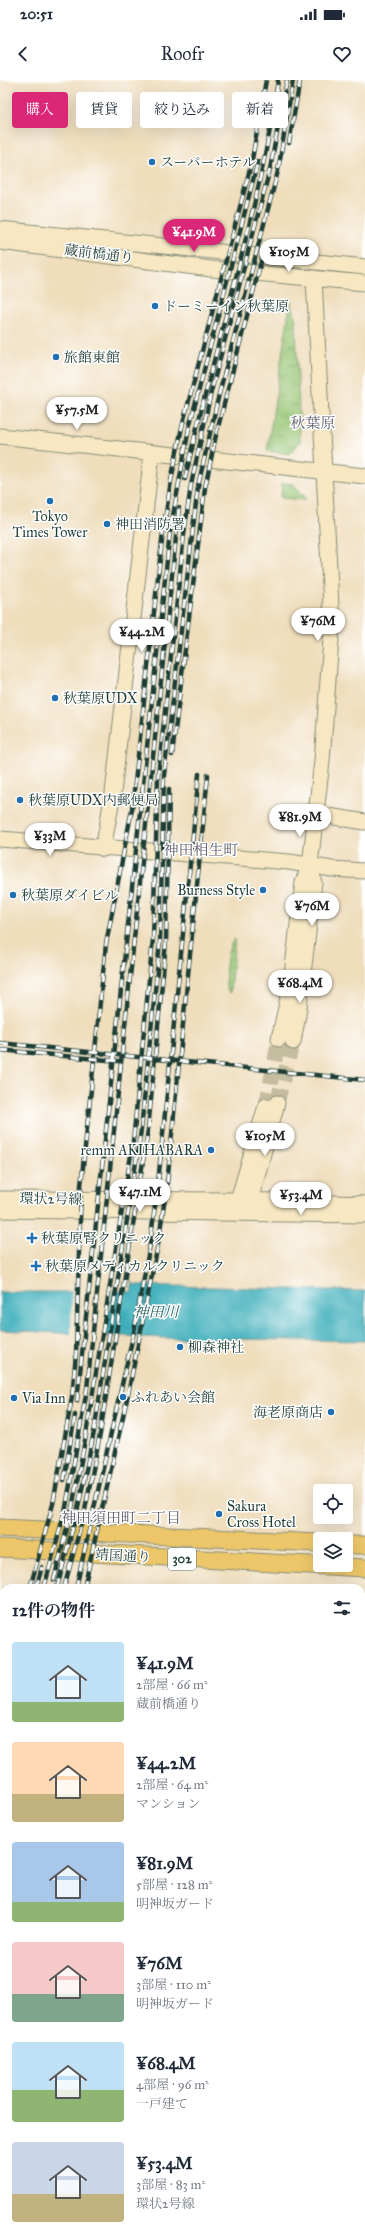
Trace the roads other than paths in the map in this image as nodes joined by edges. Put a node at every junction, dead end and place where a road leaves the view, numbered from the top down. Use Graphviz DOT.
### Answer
graph roads {
  1 [pos="0,229"];
  2 [pos="0,242"];
  3 [pos="365,267"];
  4 [pos="314,278"];
  5 [pos="365,283"];
  6 [pos="0,436"];
  7 [pos="152,453"];
  8 [pos="323,471"];
  9 [pos="365,476"];
  10 [pos="316,814"];
  11 [pos="365,822"];
  12 [pos="0,839"];
  13 [pos="103,849"];
  14 [pos="310,865"];
  15 [pos="365,871"];
  16 [pos="286,1041"];
  17 [pos="272,1104"];
  18 [pos="0,1199"];
  19 [pos="365,1204"];
  20 [pos="242,1205"];
  21 [pos="0,1210"];
  22 [pos="365,1215"];
  23 [pos="0,1528"];
  24 [pos="313,1543"];
  25 [pos="353,1545"];
  26 [pos="365,1546"];
  27 [pos="0,1548"];
  28 [pos="365,1568"];
  29 [pos="365,2227"];
  30 [pos="365,2240"];
  1 -- 3 [label="street, 蔵前橋通り"];
  2 -- 4 [label="street, 蔵前橋通り"];
  4 -- 5 [label="street, 蔵前橋通り"];
  4 -- 8 [label="street"];
  6 -- 7 [label="street"];
  7 -- 8 [label="street"];
  7 -- 13 [label="street"];
  8 -- 9 [label="street"];
  8 -- 10 [label="street"];
  10 -- 11 [label="street"];
  10 -- 14 [label="street"];
  12 -- 13 [label="street"];
  13 -- 14 [label="street"];
  14 -- 15 [label="street"];
  14 -- 16 [label="street"];
  17 -- 20 [label="street"];
  18 -- 20 [label="street, 環状2号線"];
  19 -- 20 [label="street, 環状2号線"];
  20 -- 21 [label="street, 環状2号線"];
  20 -- 22 [label="street, 環状2号線"];
  23 -- 24 [label="main road, 靖国通り / 302"];
  25 -- 26 [label="main road"];
  27 -- 28 [label="main road, 靖国通り / 302"];
  29 -- 30 [label="highway"];
}
